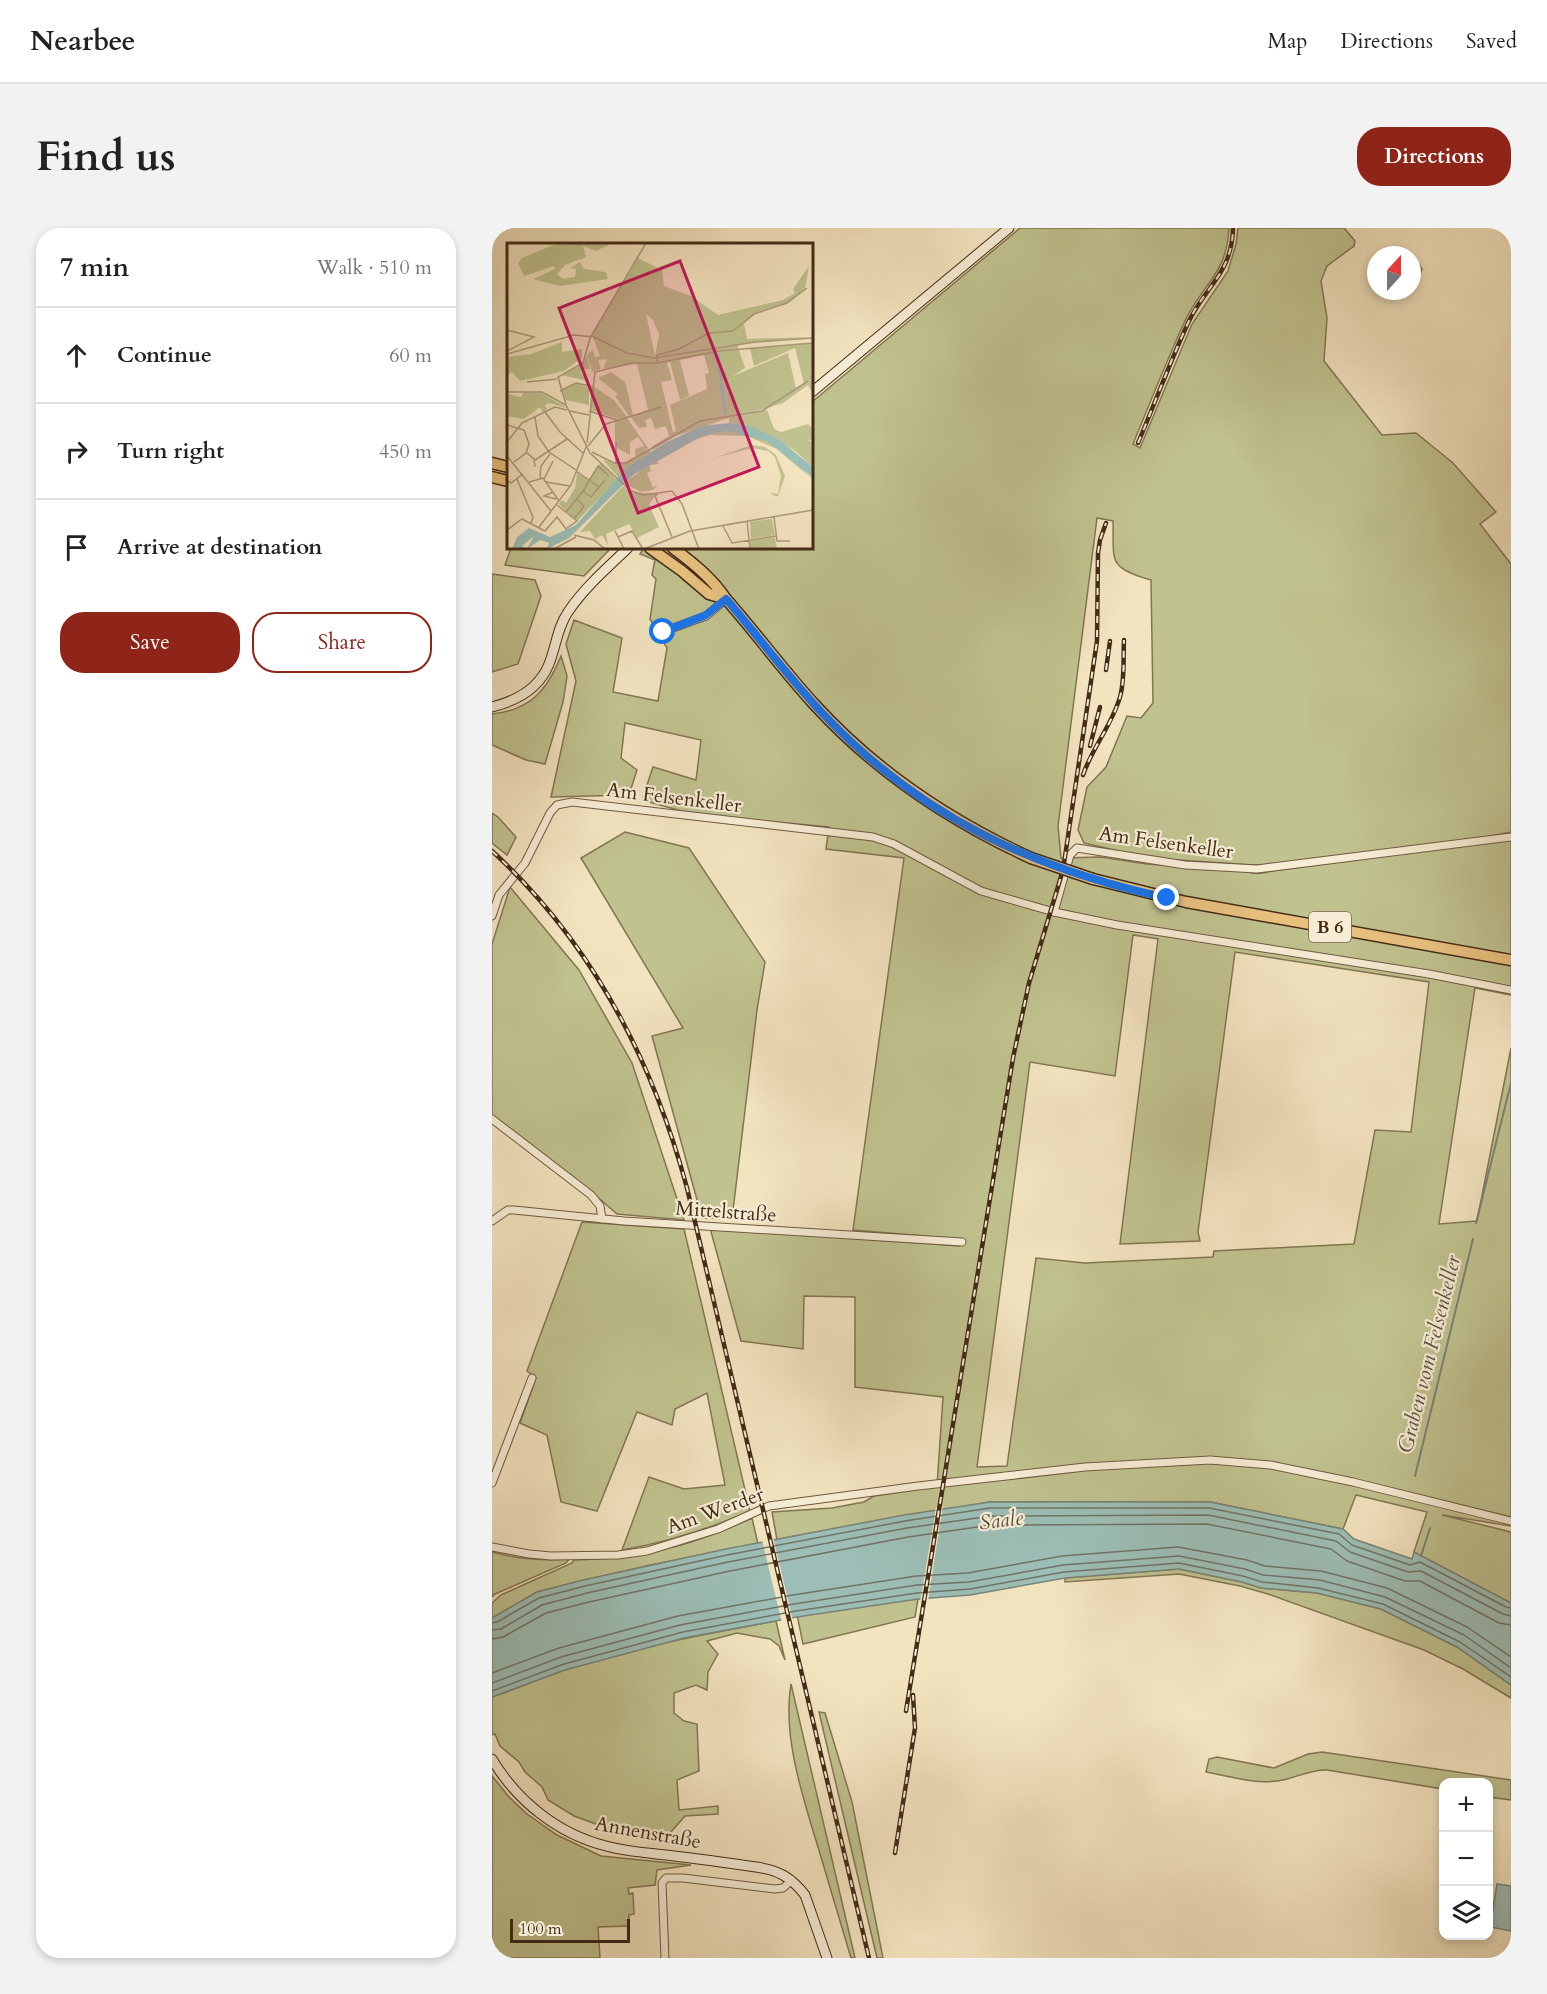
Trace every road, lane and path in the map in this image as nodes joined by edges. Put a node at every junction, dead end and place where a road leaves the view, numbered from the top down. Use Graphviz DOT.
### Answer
graph roads {
  1 [pos="1009,228"];
  2 [pos="813,391"];
  3 [pos="492,463"];
  4 [pos="507,467"];
  5 [pos="492,477"];
  6 [pos="507,481"];
  7 [pos="652,549"];
  8 [pos="674,549"];
  9 [pos="618,552"];
  10 [pos="726,599"];
  11 [pos="663,632"];
  12 [pos="492,706"];
  13 [pos="1511,837"];
  14 [pos="496,894"];
  15 [pos="1054,912"];
  16 [pos="492,916"];
  17 [pos="1511,960"];
  18 [pos="1511,990"];
  19 [pos="492,1119"];
  20 [pos="602,1219"];
  21 [pos="492,1221"];
  22 [pos="962,1242"];
  23 [pos="532,1378"];
  24 [pos="492,1483"];
  25 [pos="1511,1521"];
  26 [pos="492,1547"];
  27 [pos="492,1759"];
  28 [pos="792,1880"];
  29 [pos="665,1958"];
  30 [pos="827,1958"];
  1 -- 2 [label="main road"];
  3 -- 4 [label="main road"];
  5 -- 6 [label="main road"];
  7 -- 10 [label="main road, B 6"];
  8 -- 10 [label="main road, B 6"];
  9 -- 12 [label="main road"];
  10 -- 11 [label="street"];
  10 -- 17 [label="main road, B 6, bridge"];
  13 -- 15 [label="street, Am Felsenkeller"];
  14 -- 15 [label="street, Am Felsenkeller"];
  14 -- 16 [label="street"];
  15 -- 18 [label="street"];
  19 -- 20 [label="street"];
  20 -- 21 [label="street, Mittelstraße"];
  20 -- 22 [label="street, Mittelstraße"];
  23 -- 24 [label="street"];
  25 -- 26 [label="street, Am Werder"];
  27 -- 28 [label="main road, Annenstraße"];
  28 -- 29 [label="street, Annenstraße"];
  28 -- 30 [label="main road"];
}
